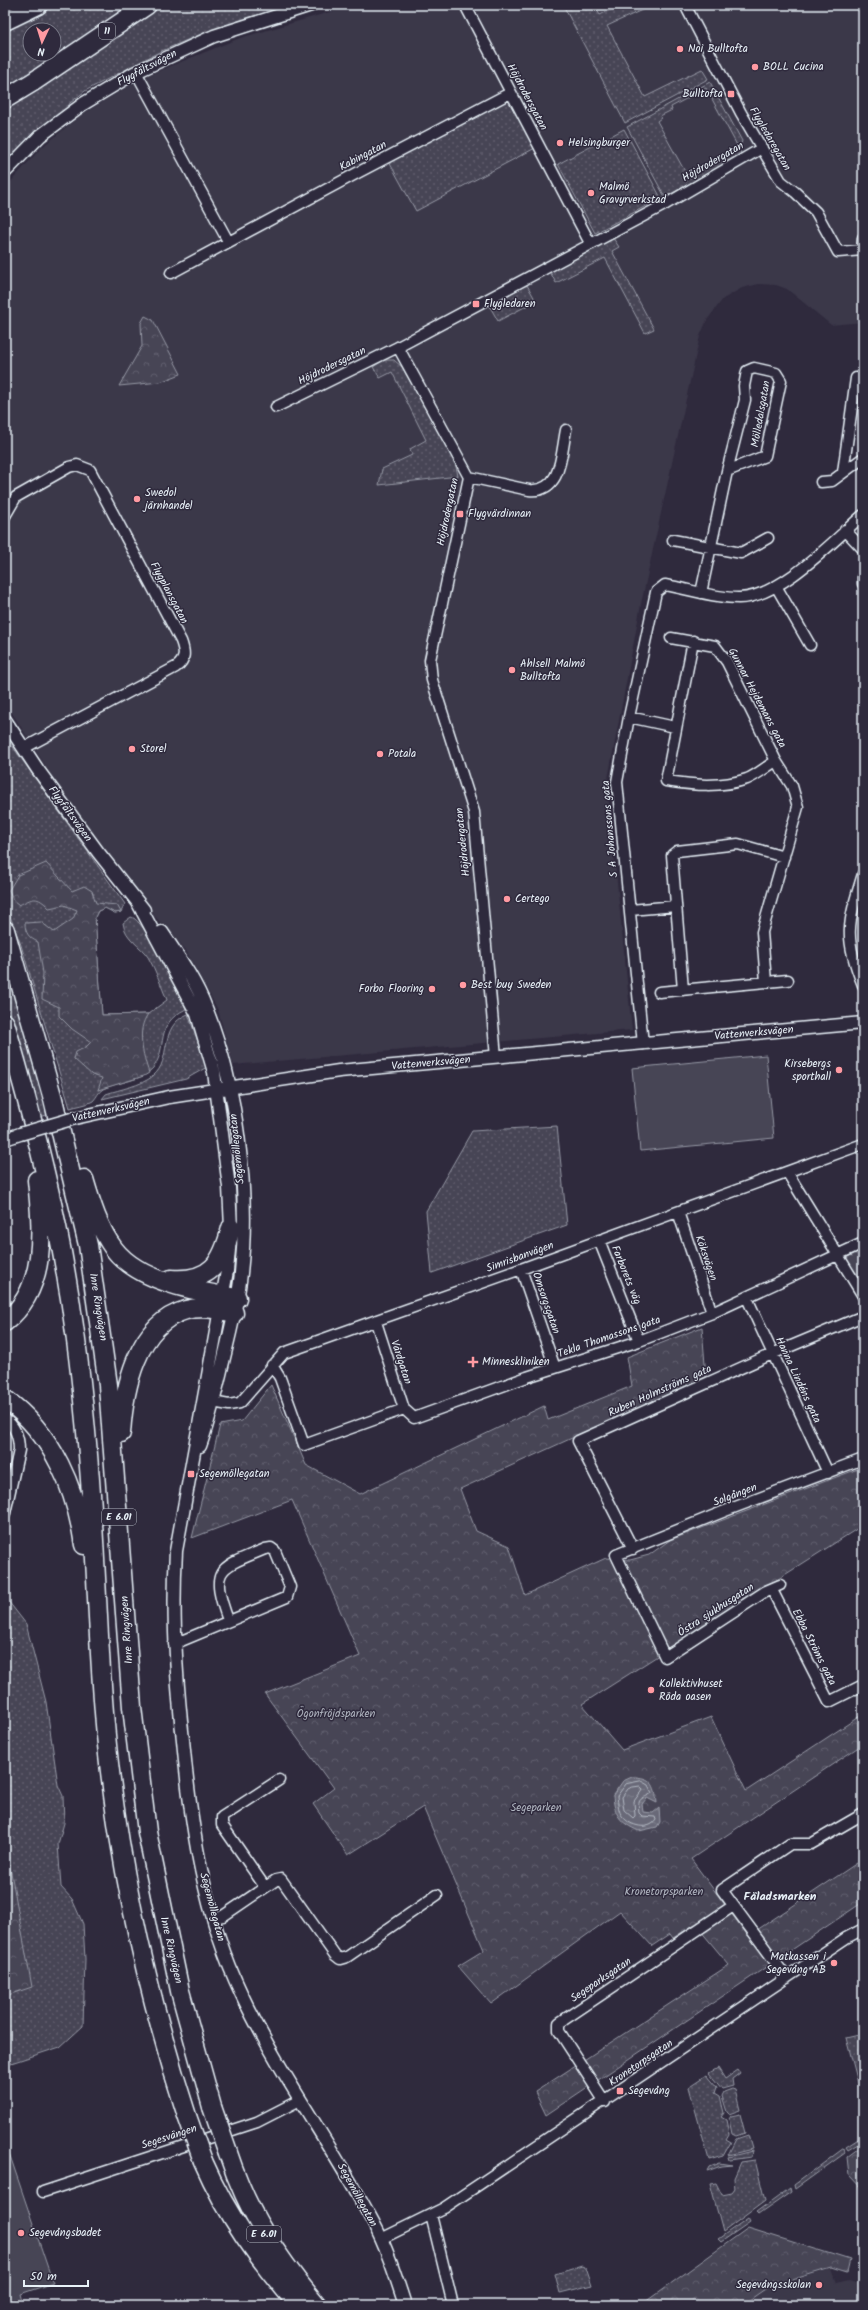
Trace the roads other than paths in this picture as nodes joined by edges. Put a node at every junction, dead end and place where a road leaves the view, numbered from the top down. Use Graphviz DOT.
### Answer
graph roads {
  1 [pos="38,5"];
  2 [pos="147,5"];
  3 [pos="311,5"];
  4 [pos="465,5"];
  5 [pos="684,5"];
  6 [pos="5,21"];
  7 [pos="136,72"];
  8 [pos="510,93"];
  9 [pos="5,99"];
  10 [pos="762,148"];
  11 [pos="5,172"];
  12 [pos="863,238"];
  13 [pos="228,241"];
  14 [pos="590,243"];
  15 [pos="863,250"];
  16 [pos="171,273"];
  17 [pos="398,347"];
  18 [pos="863,379"];
  19 [pos="276,407"];
  20 [pos="566,430"];
  21 [pos="863,458"];
  22 [pos="727,471"];
  23 [pos="843,472"];
  24 [pos="469,477"];
  25 [pos="821,482"];
  26 [pos="863,515"];
  27 [pos="5,516"];
  28 [pos="846,530"];
  29 [pos="768,538"];
  30 [pos="673,540"];
  31 [pos="711,548"];
  32 [pos="863,549"];
  33 [pos="863,576"];
  34 [pos="863,584"];
  35 [pos="776,586"];
  36 [pos="701,593"];
  37 [pos="670,638"];
  38 [pos="692,641"];
  39 [pos="810,645"];
  40 [pos="629,716"];
  41 [pos="5,720"];
  42 [pos="676,727"];
  43 [pos="24,748"];
  44 [pos="776,761"];
  45 [pos="784,857"];
  46 [pos="863,874"];
  47 [pos="139,905"];
  48 [pos="676,906"];
  49 [pos="630,910"];
  50 [pos="5,930"];
  51 [pos="858,960"];
  52 [pos="15,961"];
  53 [pos="788,980"];
  54 [pos="766,982"];
  55 [pos="863,986"];
  56 [pos="683,990"];
  57 [pos="659,992"];
  58 [pos="5,1023"];
  59 [pos="863,1024"];
  60 [pos="643,1044"];
  61 [pos="496,1057"];
  62 [pos="16,1059"];
  63 [pos="230,1087"];
  64 [pos="216,1089"];
  65 [pos="5,1138"];
  66 [pos="863,1144"];
  67 [pos="786,1172"];
  68 [pos="678,1212"];
  69 [pos="231,1228"];
  70 [pos="599,1240"];
  71 [pos="863,1243"];
  72 [pos="838,1255"];
  73 [pos="521,1269"];
  74 [pos="152,1276"];
  75 [pos="863,1296"];
  76 [pos="747,1298"];
  77 [pos="228,1304"];
  78 [pos="712,1313"];
  79 [pos="863,1316"];
  80 [pos="5,1322"];
  81 [pos="376,1322"];
  82 [pos="639,1341"];
  83 [pos="772,1354"];
  84 [pos="272,1365"];
  85 [pos="555,1368"];
  86 [pos="5,1399"];
  87 [pos="202,1400"];
  88 [pos="214,1403"];
  89 [pos="404,1409"];
  90 [pos="5,1419"];
  91 [pos="863,1460"];
  92 [pos="192,1468"];
  93 [pos="828,1473"];
  94 [pos="5,1513"];
  95 [pos="120,1530"];
  96 [pos="633,1549"];
  97 [pos="776,1587"];
  98 [pos="228,1620"];
  99 [pos="174,1644"];
  100 [pos="665,1658"];
  101 [pos="863,1685"];
  102 [pos="107,1745"];
  103 [pos="279,1780"];
  104 [pos="863,1814"];
  105 [pos="264,1888"];
  106 [pos="437,1895"];
  107 [pos="734,1906"];
  108 [pos="213,1918"];
  109 [pos="863,1929"];
  110 [pos="786,1978"];
  111 [pos="300,2100"];
  112 [pos="605,2102"];
  113 [pos="43,2192"];
  114 [pos="431,2215"];
  115 [pos="381,2239"];
  116 [pos="298,2305"];
  117 [pos="318,2305"];
  118 [pos="405,2305"];
  119 [pos="454,2305"];
  1 -- 6 [label="highway"];
  2 -- 9 [label="highway, 11"];
  3 -- 7 [label="street, Flygfältsvägen"];
  4 -- 8 [label="street, Höjdrodersgatan"];
  5 -- 10 [label="street, Flygledaregatan"];
  7 -- 11 [label="street, Flygfältsvägen"];
  7 -- 13 [label="street"];
  8 -- 13 [label="street, Kabingatan"];
  8 -- 14 [label="street, Höjdrodersgatan"];
  10 -- 14 [label="street, Höjdrodergatan"];
  10 -- 15 [label="street, Flygledaregatan"];
  12 -- 15 [label="street, Flygledaregatan"];
  13 -- 16 [label="street, Kabingatan"];
  14 -- 17 [label="street, Höjdrodergatan"];
  17 -- 19 [label="street, Höjdrodersgatan"];
  17 -- 24 [label="street, Höjdrodergatan"];
  18 -- 23 [label="street"];
  20 -- 24 [label="street"];
  21 -- 23 [label="street"];
  22 -- 22 [label="street, Mölledalsgatan"];
  22 -- 31 [label="street, Mölledalsgatan"];
  23 -- 25 [label="street"];
  24 -- 61 [label="street, Höjdrodergatan"];
  26 -- 28 [label="street"];
  27 -- 43 [label="street, Flygplansgatan"];
  28 -- 32 [label="street"];
  28 -- 35 [label="street"];
  29 -- 31 [label="street"];
  30 -- 31 [label="street"];
  31 -- 36 [label="street, Mölledalsgatan"];
  33 -- 34 [label="street"];
  35 -- 36 [label="street"];
  35 -- 39 [label="street"];
  36 -- 40 [label="street, S A Johanssons gata"];
  37 -- 38 [label="street, Gunnar Hejdemans gata"];
  38 -- 42 [label="street, Gunnar Hejdemans gata"];
  38 -- 44 [label="street, Gunnar Hejdemans gata"];
  40 -- 42 [label="street"];
  40 -- 49 [label="street, S A Johanssons gata"];
  41 -- 43 [label="street, Flygfältsvägen"];
  42 -- 44 [label="street, Gunnar Hejdemans gata"];
  43 -- 47 [label="street, Flygfältsvägen"];
  44 -- 45 [label="street, Gunnar Hejdemans gata"];
  45 -- 48 [label="street"];
  45 -- 54 [label="street"];
  46 -- 51 [label="street"];
  47 -- 63 [label="street, Flygfältsvägen"];
  47 -- 64 [label="street, Flygfältsvägen"];
  48 -- 49 [label="street"];
  48 -- 56 [label="street"];
  49 -- 60 [label="street, S A Johanssons gata"];
  50 -- 52 [label="highway, Inre Ringvägen / E 6.01"];
  51 -- 55 [label="street"];
  52 -- 74 [label="highway"];
  52 -- 95 [label="highway, Inre Ringvägen / E 6.01"];
  53 -- 54 [label="street"];
  54 -- 56 [label="street"];
  56 -- 57 [label="street"];
  58 -- 62 [label="highway, E 6.01"];
  59 -- 60 [label="street, Vattenverksvägen"];
  60 -- 61 [label="street, Vattenverksvägen"];
  61 -- 63 [label="street, Vattenverksvägen"];
  62 -- 80 [label="highway"];
  62 -- 102 [label="highway, E 6.01"];
  63 -- 64 [label="street, Vattenverksvägen"];
  63 -- 77 [label="street, Segemöllegatan"];
  64 -- 65 [label="street, Vattenverksvägen, bridge"];
  64 -- 69 [label="street, Segemöllegatan"];
  66 -- 67 [label="street, Simrisbanvägen"];
  67 -- 68 [label="street, Simrisbanvägen"];
  67 -- 72 [label="street"];
  68 -- 70 [label="street, Simrisbanvägen"];
  68 -- 78 [label="street, Köksvägen"];
  69 -- 74 [label="highway"];
  69 -- 77 [label="street, Segemöllegatan"];
  70 -- 73 [label="street, Simrisbanvägen"];
  70 -- 82 [label="street, Farborets väg"];
  71 -- 72 [label="street, Tekla Thomassons gata"];
  72 -- 75 [label="street"];
  72 -- 76 [label="street, Tekla Thomassons gata"];
  73 -- 81 [label="street, Simrisbanvägen"];
  73 -- 85 [label="street, Omsorgsgatan"];
  74 -- 77 [label="highway"];
  76 -- 78 [label="street, Tekla Thomassons gata"];
  76 -- 83 [label="street, Hanna Lindéns gata"];
  77 -- 87 [label="street, Segemöllegatan"];
  77 -- 88 [label="street, Segemöllegatan"];
  77 -- 95 [label="highway"];
  78 -- 82 [label="street, Tekla Thomassons gata"];
  79 -- 83 [label="street, Ruben Holmströms gata"];
  81 -- 84 [label="street, Simrisbanvägen"];
  81 -- 89 [label="street, Vårdgatan"];
  82 -- 85 [label="street, Tekla Thomassons gata"];
  83 -- 93 [label="street, Hanna Lindéns gata"];
  83 -- 96 [label="street, Ruben Holmströms gata"];
  84 -- 88 [label="street, Simrisbanvägen"];
  84 -- 89 [label="street"];
  85 -- 89 [label="street, Tekla Thomassons gata"];
  86 -- 102 [label="highway"];
  87 -- 88 [label="street, Simrisbanvägen"];
  87 -- 92 [label="street, Segemöllegatan"];
  88 -- 92 [label="street, Segemöllegatan"];
  90 -- 94 [label="street"];
  91 -- 93 [label="street, Solgången"];
  92 -- 99 [label="street, Segemöllegatan"];
  93 -- 96 [label="street, Solgången"];
  95 -- 117 [label="highway, Inre Ringvägen / E 6.01, bridge"];
  96 -- 100 [label="street, Solgången"];
  97 -- 100 [label="street, Östra sjukhusgatan"];
  97 -- 101 [label="street, Ebba Ströms gata"];
  98 -- 98 [label="street"];
  98 -- 99 [label="street"];
  99 -- 108 [label="street, Segemöllegatan"];
  102 -- 116 [label="highway, E 6.01, bridge"];
  103 -- 105 [label="street"];
  104 -- 107 [label="street"];
  105 -- 106 [label="street"];
  105 -- 108 [label="street"];
  107 -- 110 [label="street"];
  107 -- 112 [label="street, Segeparksgatan"];
  108 -- 111 [label="street, Segemöllegatan"];
  109 -- 110 [label="street, Kronetorpsgatan"];
  110 -- 112 [label="street, Kronetorpsgatan"];
  111 -- 113 [label="street, Segesvängen"];
  111 -- 115 [label="street, Segemöllegatan"];
  112 -- 114 [label="street, Kronetorpsgatan"];
  114 -- 115 [label="street, Kronetorpsgatan"];
  114 -- 119 [label="street"];
  115 -- 118 [label="street, Segemöllegatan"];
}
